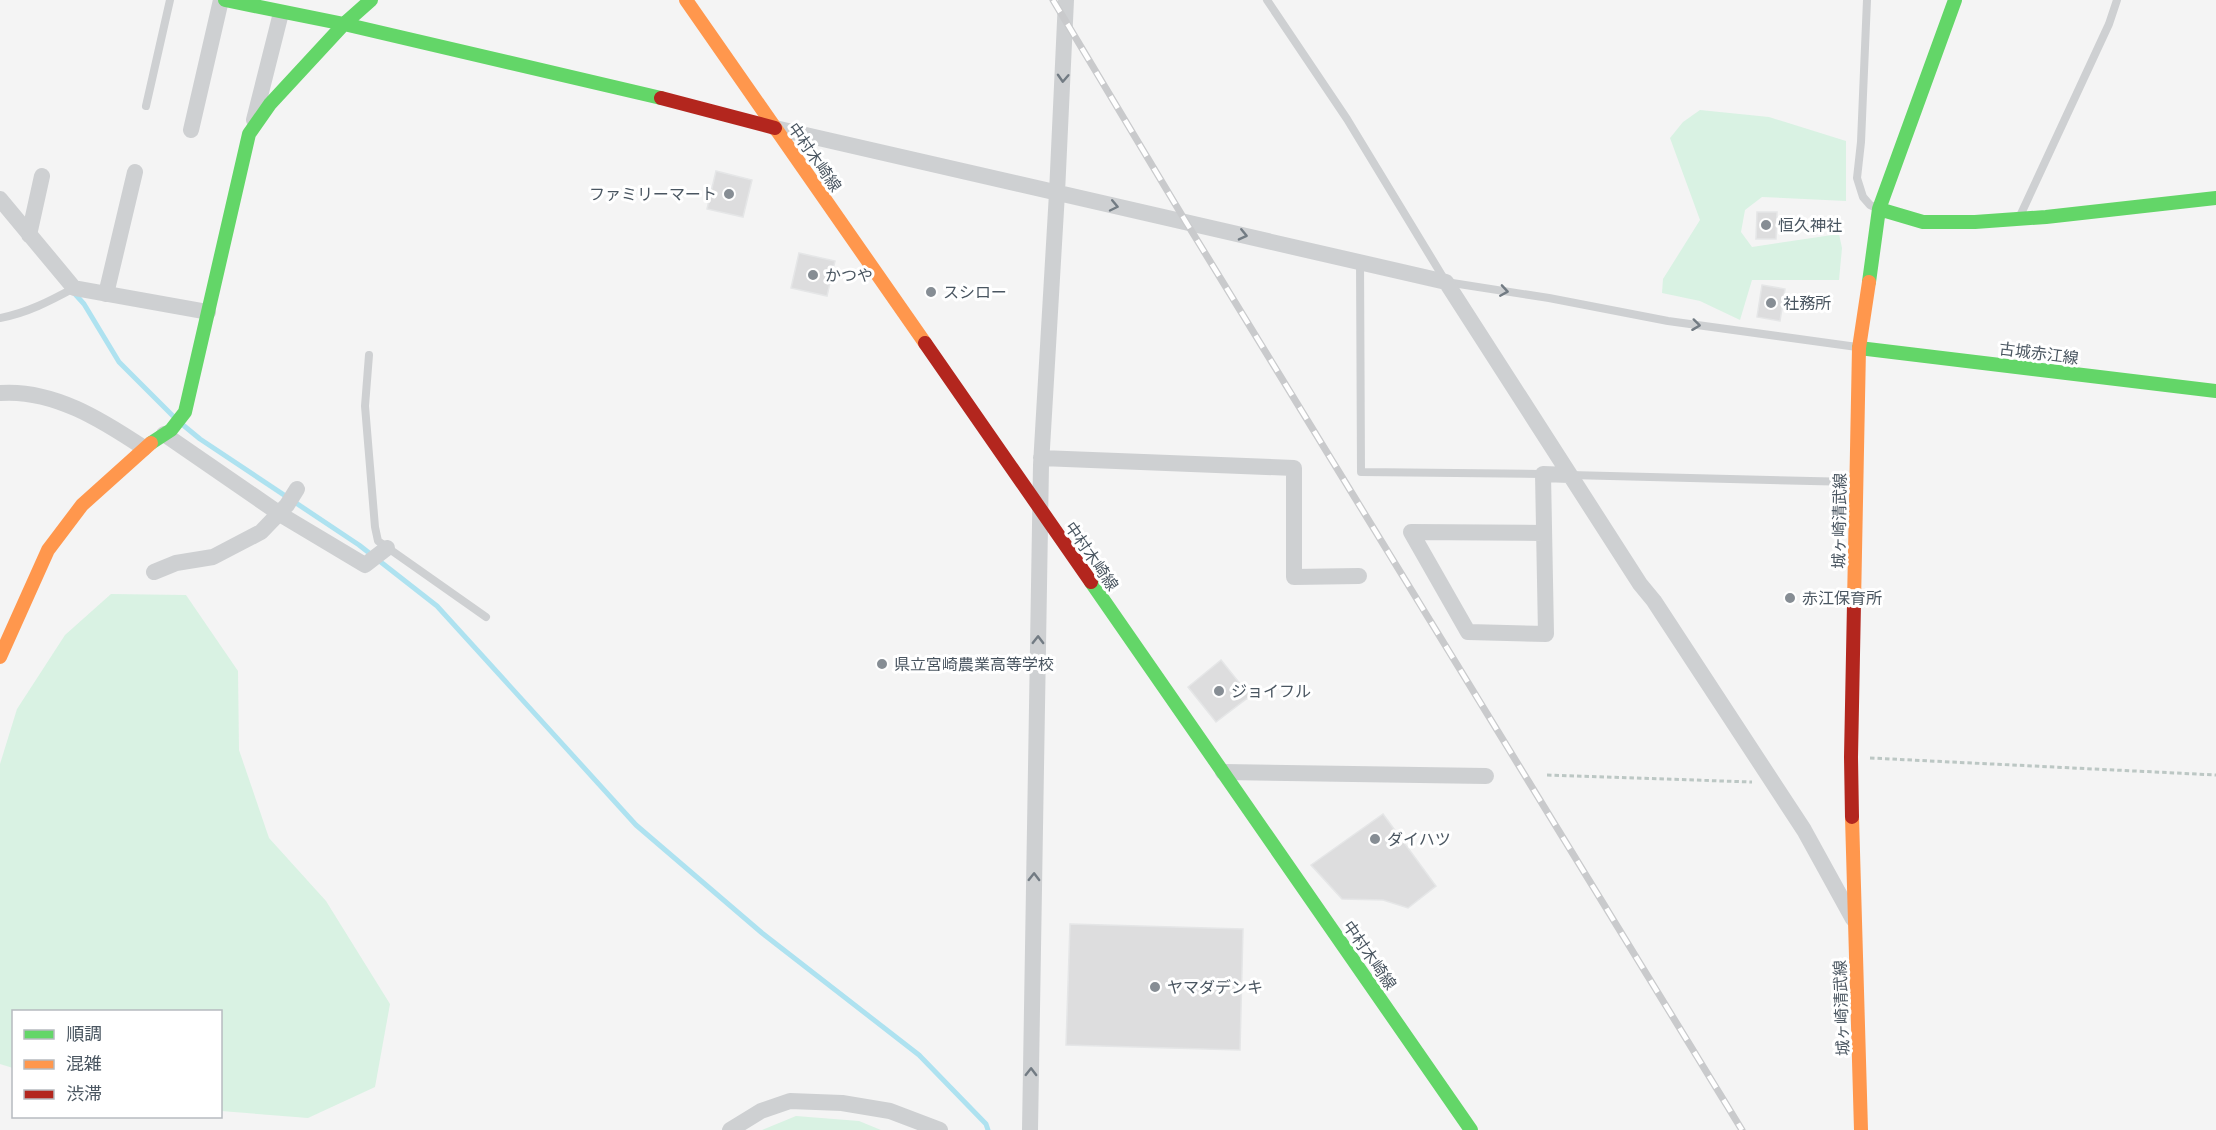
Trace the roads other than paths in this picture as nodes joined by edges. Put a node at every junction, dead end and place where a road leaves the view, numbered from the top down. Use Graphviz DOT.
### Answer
graph roads {
  1 [pos="170,0"];
  2 [pos="223,0"];
  3 [pos="371,0"];
  4 [pos="687,0"];
  5 [pos="1066,0"];
  6 [pos="1267,0"];
  7 [pos="1867,0"];
  8 [pos="1955,0"];
  9 [pos="2117,0"];
  10 [pos="281,13"];
  11 [pos="344,24"];
  12 [pos="146,106"];
  13 [pos="775,128"];
  14 [pos="191,130"];
  15 [pos="249,134"];
  16 [pos="135,172"];
  17 [pos="42,176"];
  18 [pos="1057,193"];
  19 [pos="2216,198"];
  20 [pos="0,200"];
  21 [pos="1879,209"];
  22 [pos="2018,219"];
  23 [pos="29,235"];
  24 [pos="1360,261"];
  25 [pos="1446,282"];
  26 [pos="74,288"];
  27 [pos="106,294"];
  28 [pos="208,312"];
  29 [pos="0,318"];
  30 [pos="1858,348"];
  31 [pos="369,355"];
  32 [pos="2216,391"];
  33 [pos="0,393"];
  34 [pos="167,432"];
  35 [pos="144,448"];
  36 [pos="1041,458"];
  37 [pos="1543,474"];
  38 [pos="1569,475"];
  39 [pos="1856,482"];
  40 [pos="297,489"];
  41 [pos="283,509"];
  42 [pos="1040,509"];
  43 [pos="1544,533"];
  44 [pos="387,548"];
  45 [pos="154,572"];
  46 [pos="1359,576"];
  47 [pos="486,617"];
  48 [pos="0,657"];
  49 [pos="1223,772"];
  50 [pos="1486,776"];
  51 [pos="1854,922"];
  52 [pos="730,1130"];
  53 [pos="940,1130"];
  54 [pos="1030,1130"];
  55 [pos="1471,1130"];
  56 [pos="1861,1130"];
  1 -- 12 [label="lane"];
  2 -- 10 [label="main road"];
  2 -- 14 [label="street"];
  3 -- 11 [label="main road"];
  4 -- 13 [label="main road, 中村木崎線"];
  5 -- 18 [label="street, one-way"];
  6 -- 25 [label="lane"];
  7 -- 21 [label="lane"];
  8 -- 21 [label="main road, 城ヶ崎清武線"];
  9 -- 22 [label="lane"];
  10 -- 11 [label="main road"];
  10 -- 15 [label="street"];
  11 -- 13 [label="main road"];
  11 -- 15 [label="main road"];
  13 -- 18 [label="street"];
  13 -- 42 [label="main road, 中村木崎線"];
  15 -- 28 [label="main road"];
  16 -- 27 [label="street"];
  17 -- 23 [label="street"];
  18 -- 24 [label="street, one-way"];
  18 -- 36 [label="street"];
  19 -- 22 [label="main road"];
  20 -- 23 [label="street"];
  21 -- 22 [label="main road"];
  21 -- 30 [label="main road, 城ヶ崎清武線"];
  23 -- 26 [label="street"];
  24 -- 25 [label="street"];
  24 -- 37 [label="lane"];
  25 -- 30 [label="lane, one-way"];
  25 -- 38 [label="street"];
  26 -- 27 [label="street"];
  26 -- 29 [label="lane"];
  27 -- 28 [label="street"];
  28 -- 34 [label="main road"];
  30 -- 32 [label="main road, 古城赤江線"];
  30 -- 39 [label="main road, 城ヶ崎清武線"];
  31 -- 44 [label="lane"];
  33 -- 35 [label="street"];
  34 -- 35 [label="main road"];
  34 -- 41 [label="street"];
  35 -- 48 [label="main road"];
  36 -- 42 [label="street"];
  36 -- 46 [label="street"];
  37 -- 38 [label="street"];
  37 -- 43 [label="street"];
  38 -- 39 [label="lane"];
  38 -- 51 [label="street"];
  39 -- 51 [label="main road, 城ヶ崎清武線"];
  40 -- 41 [label="street"];
  41 -- 44 [label="street"];
  41 -- 45 [label="street"];
  42 -- 49 [label="main road, 中村木崎線"];
  54 -- 42 [label="street, one-way"];
  43 -- 43 [label="street"];
  44 -- 47 [label="lane"];
  49 -- 50 [label="street"];
  49 -- 55 [label="main road, 中村木崎線"];
  51 -- 56 [label="main road, 城ヶ崎清武線"];
  52 -- 53 [label="street"];
}
